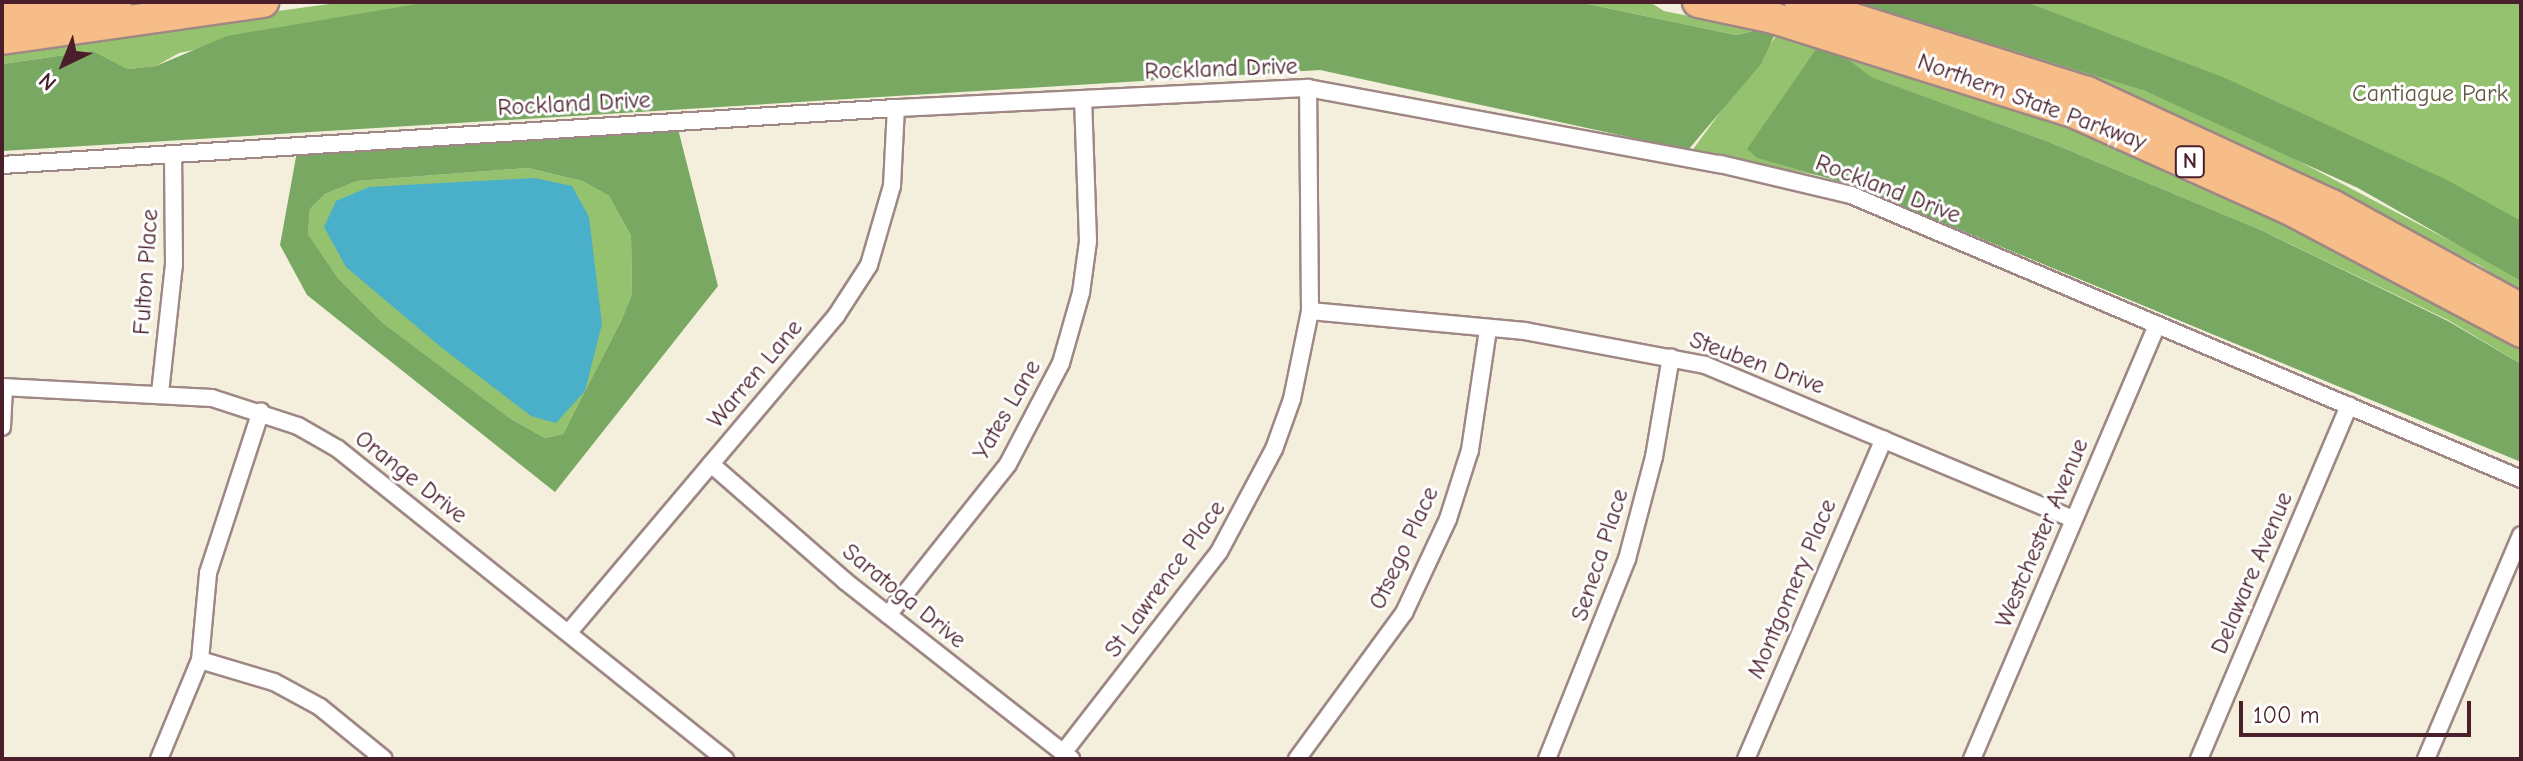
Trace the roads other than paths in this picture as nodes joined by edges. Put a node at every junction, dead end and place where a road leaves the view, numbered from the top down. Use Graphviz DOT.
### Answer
graph roads {
  1 [pos="116,2"];
  2 [pos="263,2"];
  3 [pos="1698,2"];
  4 [pos="1800,2"];
  5 [pos="2,16"];
  6 [pos="1846,27"];
  7 [pos="2,39"];
  8 [pos="1308,88"];
  9 [pos="1083,99"];
  10 [pos="896,108"];
  11 [pos="173,154"];
  12 [pos="2,165"];
  13 [pos="2521,309"];
  14 [pos="1310,311"];
  15 [pos="2157,325"];
  16 [pos="1488,329"];
  17 [pos="2521,332"];
  18 [pos="1671,357"];
  19 [pos="3,387"];
  20 [pos="160,393"];
  21 [pos="2349,405"];
  22 [pos="261,411"];
  23 [pos="2,427"];
  24 [pos="1884,439"];
  25 [pos="711,464"];
  26 [pos="2521,479"];
  27 [pos="2073,519"];
  28 [pos="2521,535"];
  29 [pos="888,615"];
  30 [pos="569,632"];
  31 [pos="200,660"];
  32 [pos="1067,756"];
  33 [pos="159,759"];
  34 [pos="384,759"];
  35 [pos="725,759"];
  36 [pos="1297,759"];
  37 [pos="1547,759"];
  38 [pos="1746,759"];
  39 [pos="1972,759"];
  40 [pos="2199,759"];
  41 [pos="2426,759"];
  1 -- 5 [label="highway"];
  2 -- 7 [label="highway"];
  3 -- 6 [label="highway, Northern State Parkway / N"];
  4 -- 6 [label="highway, Northern State Parkway / N"];
  6 -- 13 [label="highway, Northern State Parkway / N"];
  6 -- 17 [label="highway, Northern State Parkway / N"];
  8 -- 9 [label="street, Rockland Drive"];
  8 -- 14 [label="street, St Lawrence Place"];
  8 -- 15 [label="street, Rockland Drive"];
  9 -- 10 [label="street, Rockland Drive"];
  9 -- 29 [label="street, Yates Lane"];
  10 -- 11 [label="street, Rockland Drive"];
  10 -- 25 [label="street, Warren Lane"];
  11 -- 12 [label="street, Rockland Drive"];
  11 -- 20 [label="street, Fulton Place"];
  14 -- 16 [label="street, Steuben Drive"];
  14 -- 32 [label="street, St Lawrence Place"];
  15 -- 21 [label="street, Rockland Drive"];
  15 -- 27 [label="street, Westchester Avenue"];
  16 -- 18 [label="street, Steuben Drive"];
  16 -- 36 [label="street, Otsego Place"];
  18 -- 24 [label="street, Steuben Drive"];
  18 -- 37 [label="street, Seneca Place"];
  19 -- 20 [label="street, Orange Drive"];
  19 -- 23 [label="street"];
  20 -- 22 [label="street, Orange Drive"];
  21 -- 26 [label="street, Rockland Drive"];
  21 -- 40 [label="street, Delaware Avenue"];
  22 -- 30 [label="street, Orange Drive"];
  22 -- 31 [label="street"];
  24 -- 27 [label="street, Steuben Drive"];
  24 -- 38 [label="street, Montgomery Place"];
  25 -- 29 [label="street, Saratoga Drive"];
  25 -- 30 [label="street, Warren Lane"];
  27 -- 39 [label="street, Westchester Avenue"];
  28 -- 41 [label="street"];
  29 -- 32 [label="street, Saratoga Drive"];
  30 -- 35 [label="street, Orange Drive"];
  31 -- 33 [label="street"];
  31 -- 34 [label="street"];
}
